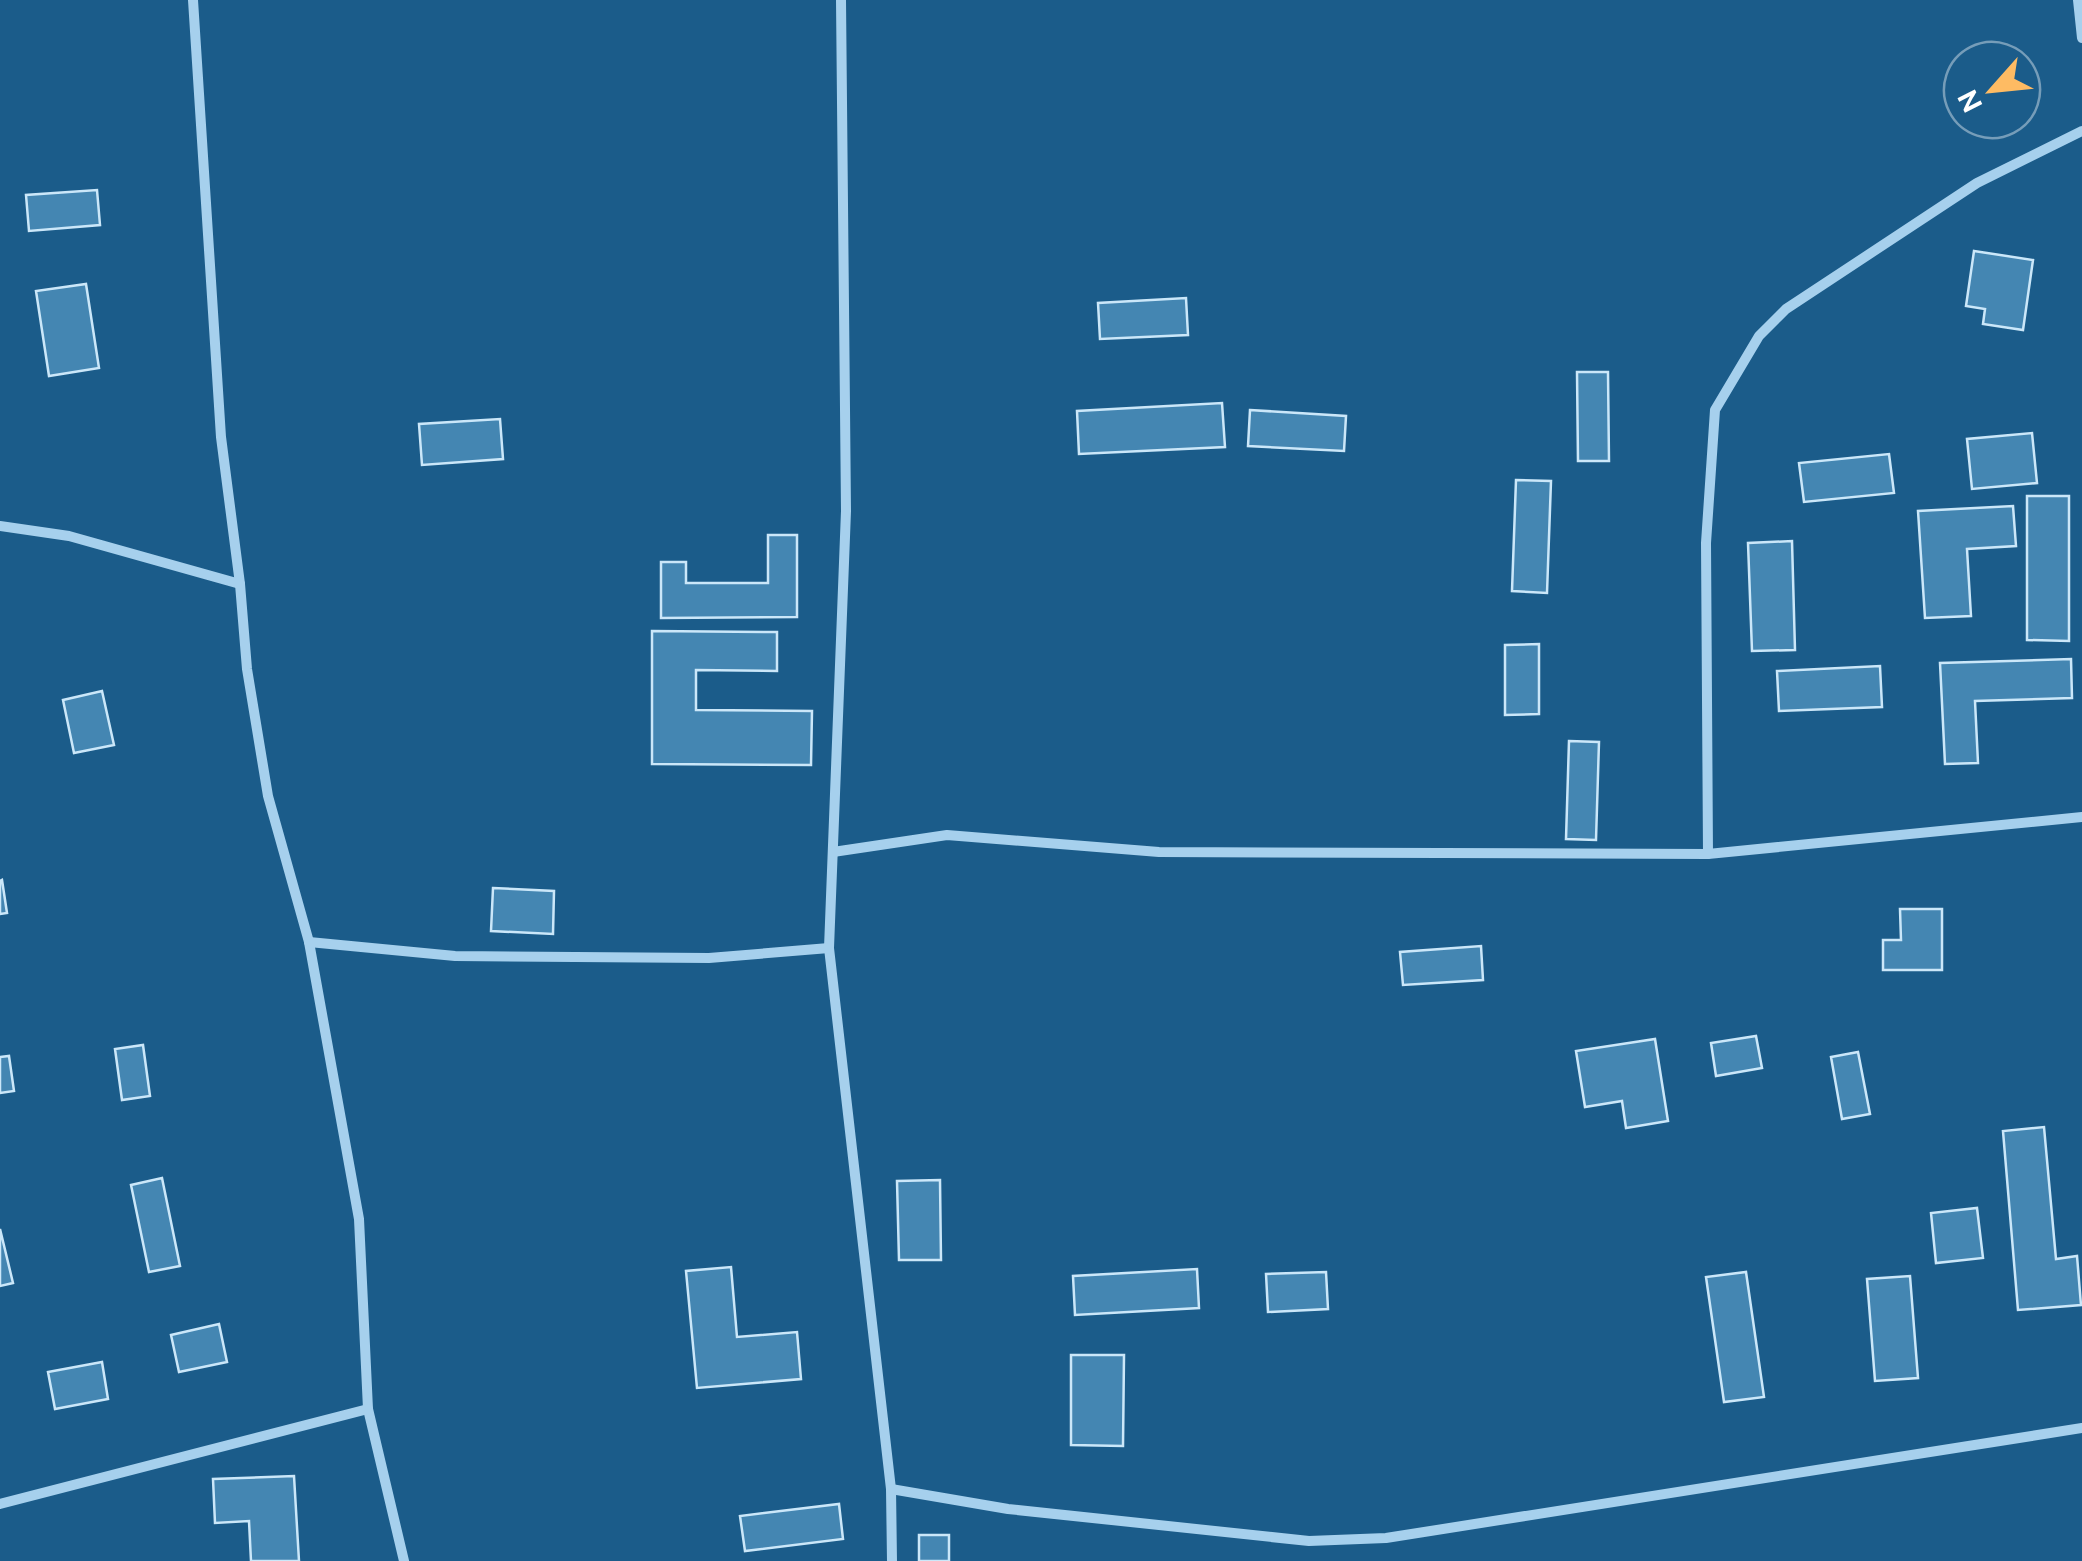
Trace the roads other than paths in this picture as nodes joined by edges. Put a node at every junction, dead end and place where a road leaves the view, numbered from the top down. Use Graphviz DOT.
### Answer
graph roads {
  1 [pos="192,0"];
  2 [pos="841,0"];
  3 [pos="2078,0"];
  4 [pos="2082,38"];
  5 [pos="2082,131"];
  6 [pos="0,526"];
  7 [pos="240,584"];
  8 [pos="2082,817"];
  9 [pos="833,852"];
  10 [pos="1708,854"];
  11 [pos="309,942"];
  12 [pos="829,948"];
  13 [pos="368,1410"];
  14 [pos="2082,1428"];
  15 [pos="891,1489"];
  16 [pos="0,1504"];
  17 [pos="404,1561"];
  18 [pos="892,1561"];
  1 -- 7 [label="street"];
  2 -- 9 [label="street"];
  3 -- 4 [label="street"];
  5 -- 10 [label="street"];
  6 -- 7 [label="street"];
  7 -- 11 [label="street"];
  8 -- 10 [label="street"];
  9 -- 10 [label="street"];
  9 -- 12 [label="street"];
  11 -- 12 [label="street"];
  11 -- 13 [label="street"];
  12 -- 15 [label="street"];
  13 -- 16 [label="street"];
  13 -- 17 [label="street"];
  14 -- 15 [label="street"];
  15 -- 18 [label="street"];
}
